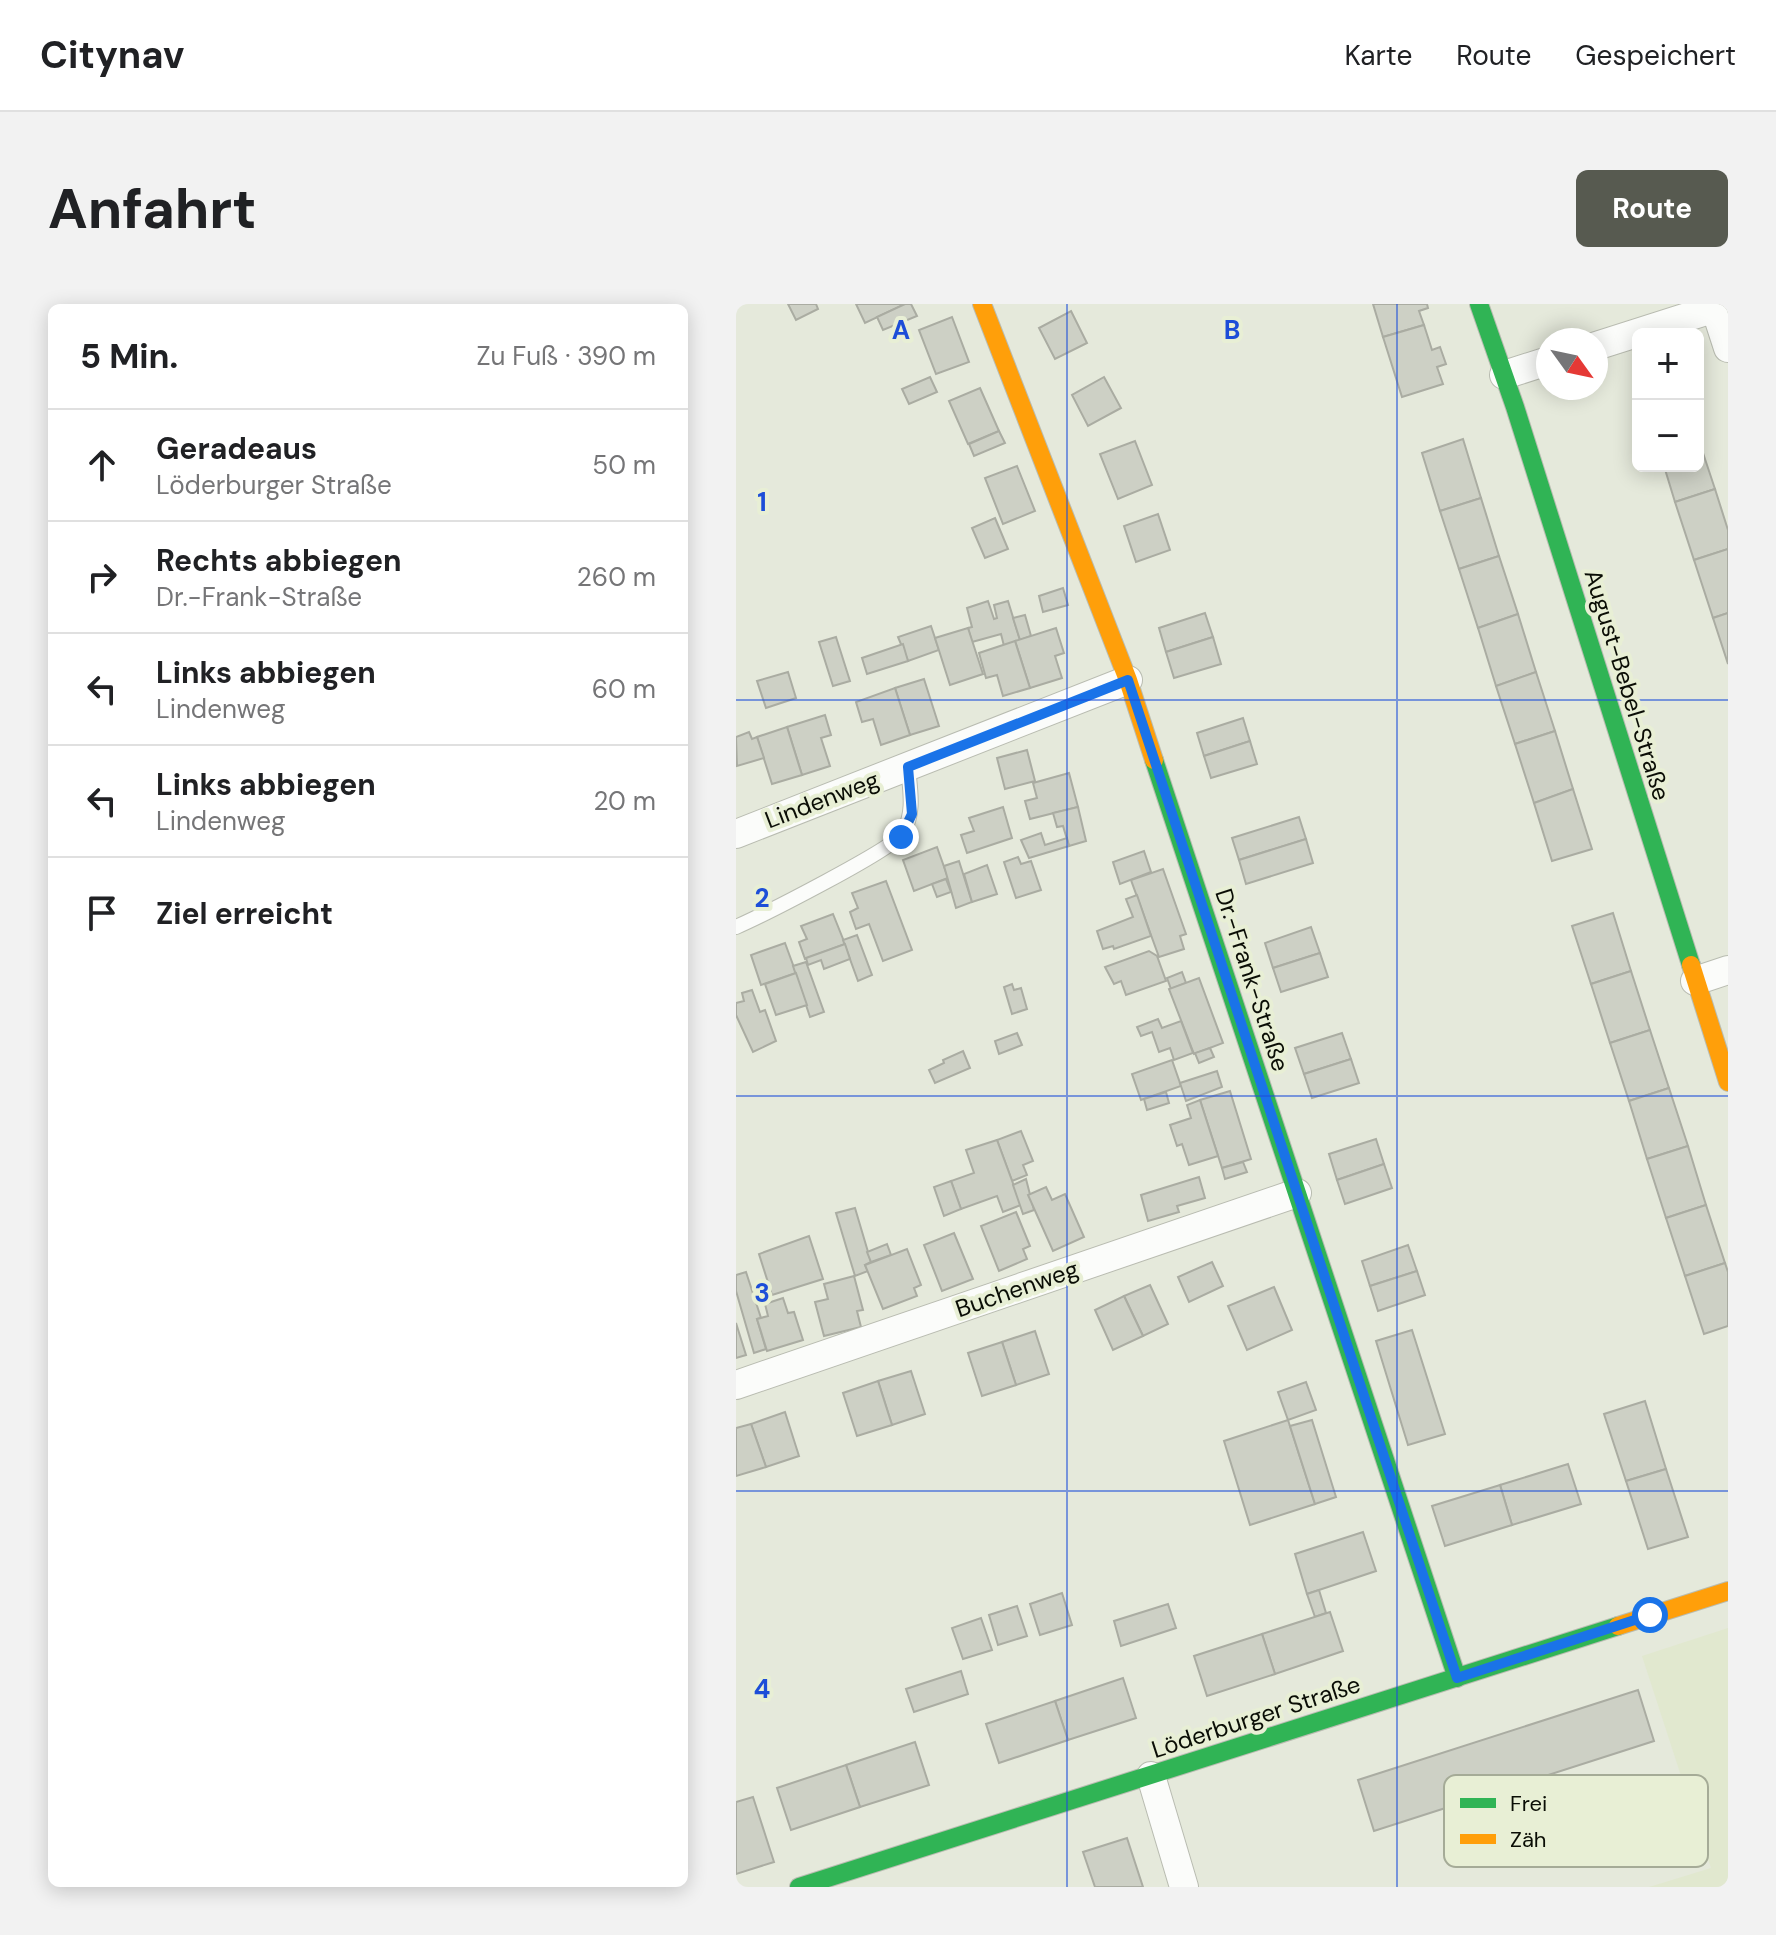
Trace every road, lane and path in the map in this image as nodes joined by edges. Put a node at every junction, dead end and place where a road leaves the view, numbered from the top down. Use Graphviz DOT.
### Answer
graph roads {
  1 [pos="982,304"];
  2 [pos="1479,304"];
  3 [pos="1722,306"];
  4 [pos="1608,342"];
  5 [pos="1728,348"];
  6 [pos="1536,365"];
  7 [pos="1504,375"];
  8 [pos="1128,680"];
  9 [pos="908,767"];
  10 [pos="736,834"];
  11 [pos="736,927"];
  12 [pos="1728,970"];
  13 [pos="1695,981"];
  14 [pos="1728,1082"];
  15 [pos="1297,1193"];
  16 [pos="736,1385"];
  17 [pos="1728,1591"];
  18 [pos="1457,1678"];
  19 [pos="1151,1776"];
  20 [pos="799,1887"];
  21 [pos="1184,1887"];
  1 -- 8 [label="street, Dr.-Frank-Straße"];
  2 -- 7 [label="street, August-Bebel-Straße"];
  3 -- 4 [label="street"];
  3 -- 5 [label="street"];
  6 -- 7 [label="street"];
  7 -- 13 [label="street, August-Bebel-Straße"];
  8 -- 9 [label="street, Lindenweg"];
  8 -- 15 [label="street, Dr.-Frank-Straße"];
  9 -- 10 [label="street, Lindenweg"];
  9 -- 11 [label="lane, Lindenweg"];
  12 -- 13 [label="street"];
  13 -- 14 [label="street, August-Bebel-Straße"];
  15 -- 16 [label="street, Buchenweg"];
  15 -- 18 [label="street, Dr.-Frank-Straße"];
  17 -- 18 [label="street, Löderburger Straße"];
  18 -- 19 [label="street, Löderburger Straße"];
  19 -- 20 [label="street, Löderburger Straße"];
  19 -- 21 [label="street"];
}
